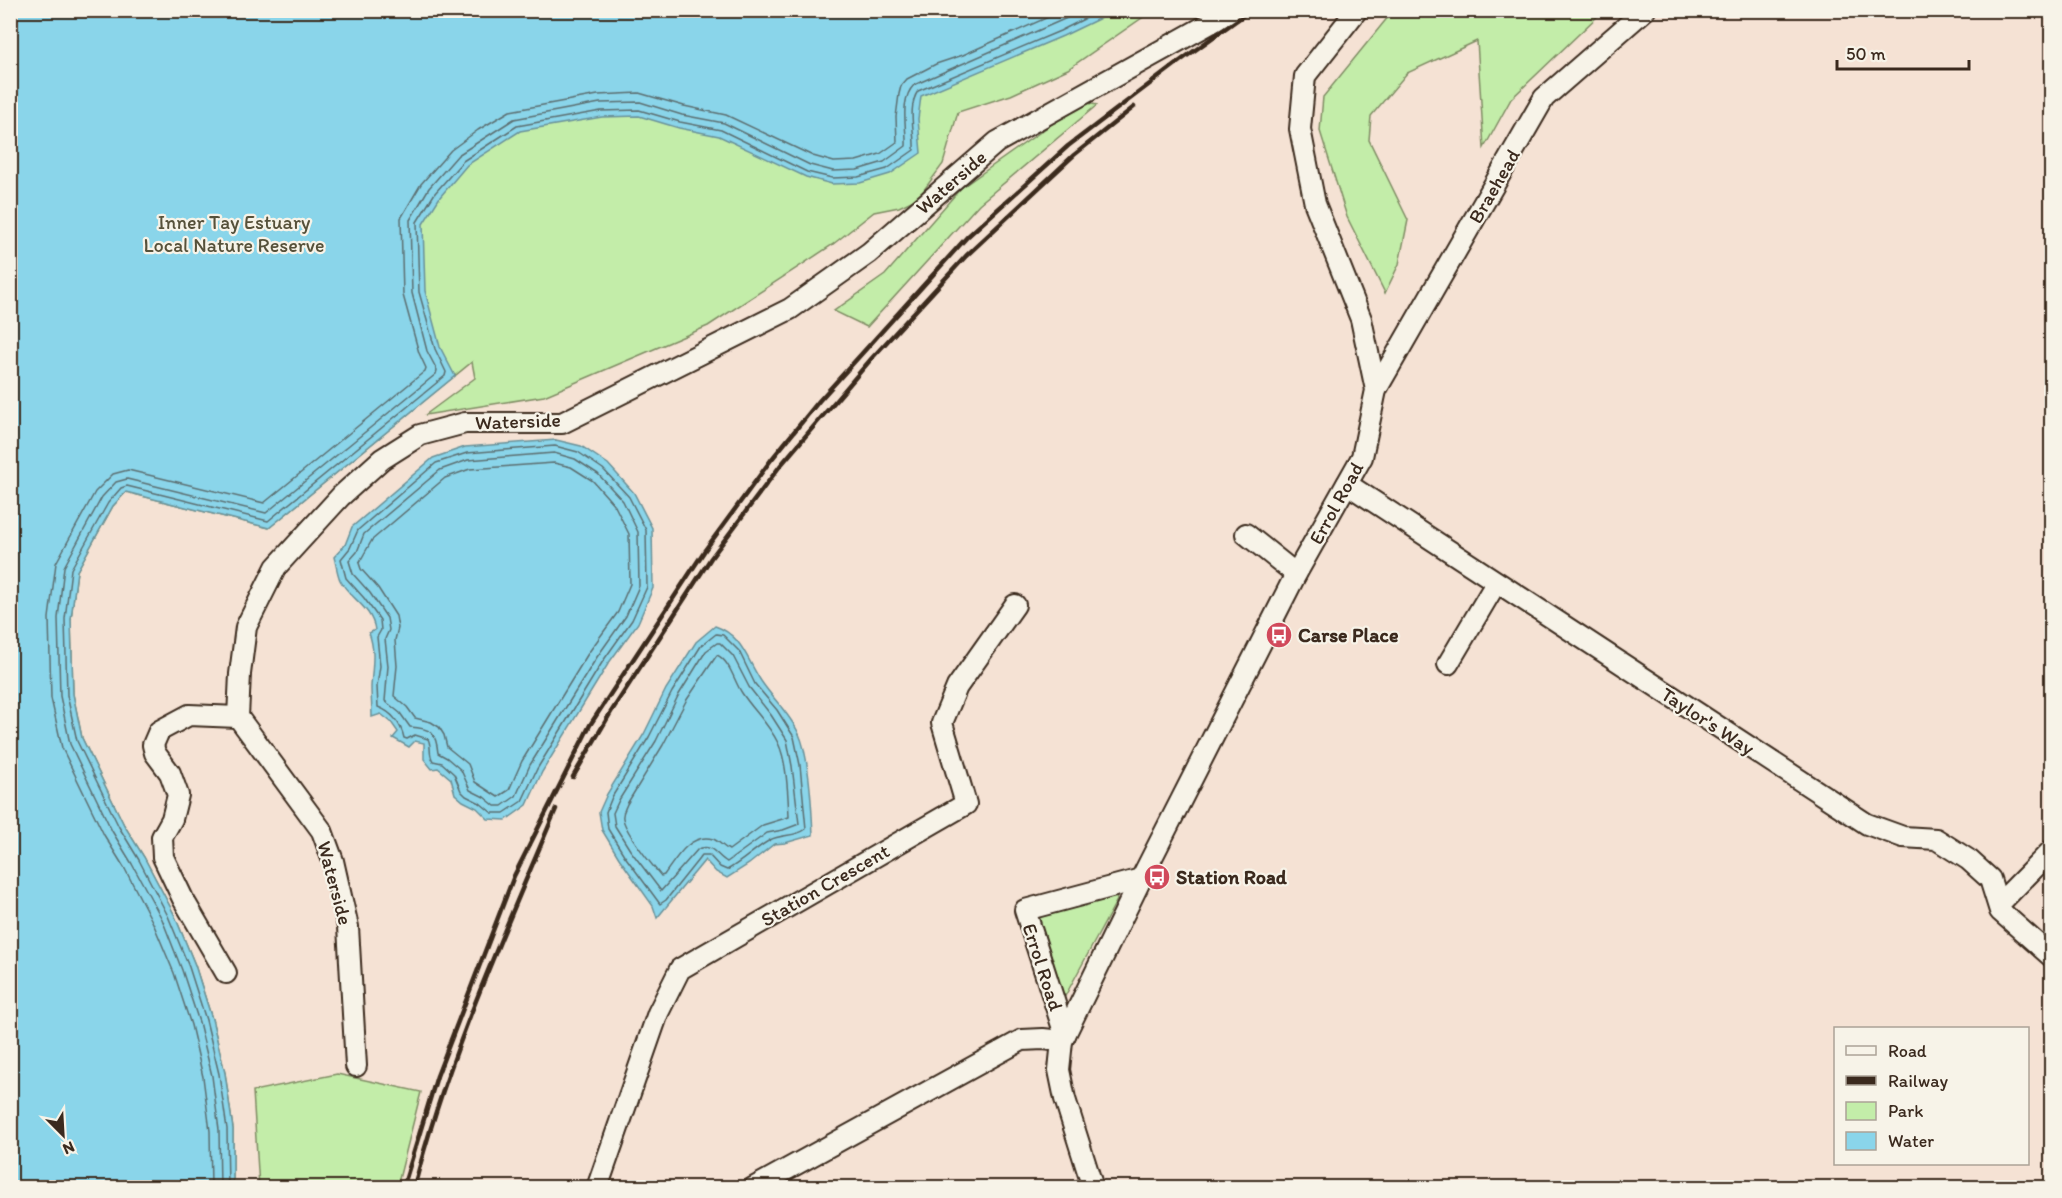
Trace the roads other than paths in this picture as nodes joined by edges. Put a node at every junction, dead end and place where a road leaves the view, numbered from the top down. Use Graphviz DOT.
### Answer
graph roads {
  1 [pos="1233,10"];
  2 [pos="1356,10"];
  3 [pos="1646,10"];
  4 [pos="1376,390"];
  5 [pos="1347,484"];
  6 [pos="1246,534"];
  7 [pos="1317,538"];
  8 [pos="1296,574"];
  9 [pos="1496,583"];
  10 [pos="1015,604"];
  11 [pos="1448,664"];
  12 [pos="238,717"];
  13 [pos="1218,729"];
  14 [pos="2052,850"];
  15 [pos="1141,879"];
  16 [pos="1999,904"];
  17 [pos="2052,957"];
  18 [pos="226,973"];
  19 [pos="1064,1038"];
  20 [pos="356,1066"];
  21 [pos="600,1180"];
  22 [pos="615,1188"];
  23 [pos="753,1188"];
  24 [pos="1093,1188"];
  1 -- 12 [label="street, Waterside"];
  2 -- 4 [label="street, Errol Road"];
  3 -- 4 [label="street, Braehead"];
  4 -- 5 [label="street, Errol Road"];
  5 -- 7 [label="street, Errol Road"];
  5 -- 9 [label="street, Taylor's Way"];
  6 -- 8 [label="street"];
  7 -- 8 [label="street, Errol Road"];
  7 -- 13 [label="street"];
  8 -- 13 [label="street, Errol Road"];
  9 -- 11 [label="street"];
  9 -- 16 [label="street, Taylor's Way"];
  10 -- 21 [label="street, Station Crescent"];
  12 -- 18 [label="street"];
  12 -- 20 [label="street, Waterside"];
  13 -- 15 [label="street, Errol Road"];
  14 -- 16 [label="street"];
  15 -- 19 [label="street, Errol Road"];
  15 -- 19 [label="street, Errol Road"];
  16 -- 17 [label="street, Taylor's Way"];
  19 -- 23 [label="street"];
  19 -- 24 [label="street, Errol Road"];
  21 -- 22 [label="street, Station Crescent"];
}
